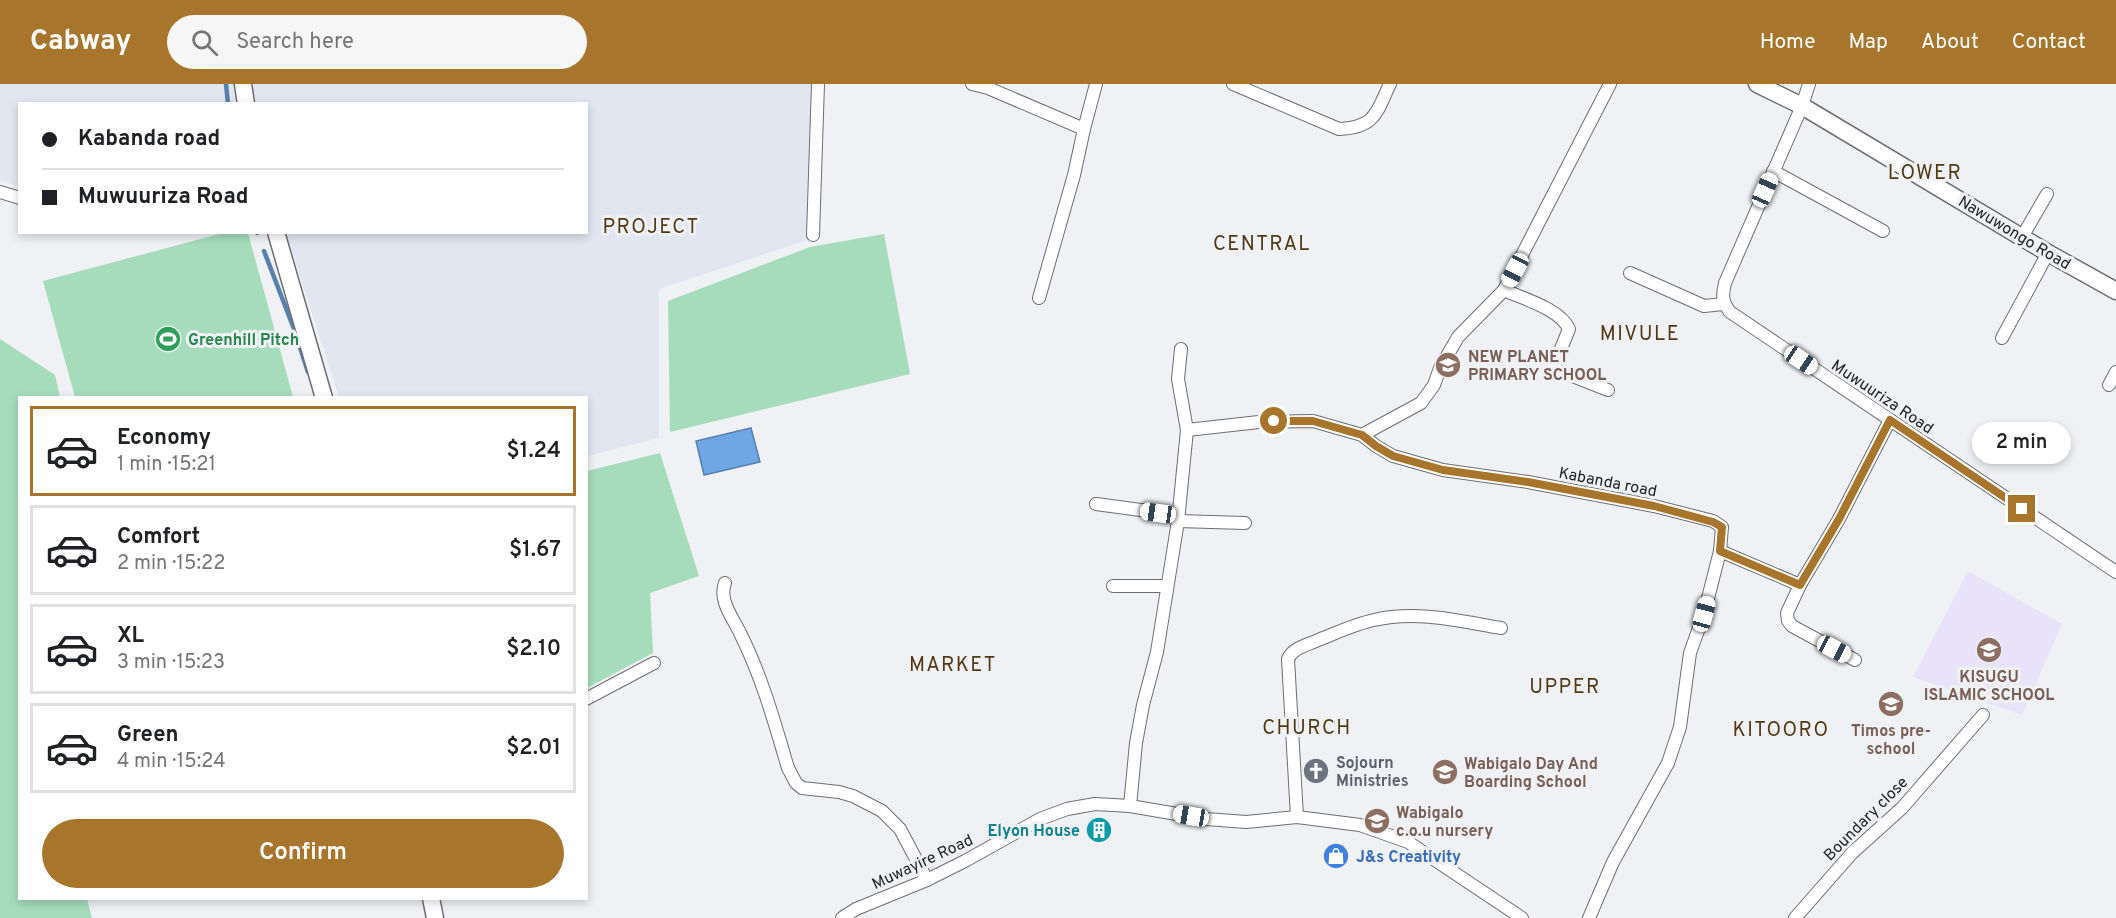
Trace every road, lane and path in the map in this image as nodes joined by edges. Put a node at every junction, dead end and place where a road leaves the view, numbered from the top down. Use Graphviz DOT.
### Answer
graph roads {
  1 [pos="243,84"];
  2 [pos="818,84"];
  3 [pos="972,84"];
  4 [pos="1096,84"];
  5 [pos="1233,84"];
  6 [pos="1390,84"];
  7 [pos="1610,84"];
  8 [pos="1757,84"];
  9 [pos="1809,84"];
  10 [pos="1254,88"];
  11 [pos="246,102"];
  12 [pos="1802,106"];
  13 [pos="1083,129"];
  14 [pos="1773,171"];
  15 [pos="0,192"];
  16 [pos="2047,194"];
  17 [pos="18,197"];
  18 [pos="1883,231"];
  19 [pos="277,234"];
  20 [pos="813,235"];
  21 [pos="2022,237"];
  22 [pos="2048,253"];
  23 [pos="1630,273"];
  24 [pos="1504,291"];
  25 [pos="2116,291"];
  26 [pos="1039,298"];
  27 [pos="1723,304"];
  28 [pos="2002,338"];
  29 [pos="1181,349"];
  30 [pos="2116,372"];
  31 [pos="2109,385"];
  32 [pos="1608,390"];
  33 [pos="323,396"];
  34 [pos="1890,420"];
  35 [pos="1187,430"];
  36 [pos="1362,435"];
  37 [pos="1096,504"];
  38 [pos="1178,518"];
  39 [pos="1245,523"];
  40 [pos="1720,551"];
  41 [pos="2116,572"];
  42 [pos="725,583"];
  43 [pos="1800,585"];
  44 [pos="1113,586"];
  45 [pos="1167,586"];
  46 [pos="1502,628"];
  47 [pos="1855,660"];
  48 [pos="654,663"];
  49 [pos="588,698"];
  50 [pos="1983,715"];
  51 [pos="1130,806"];
  52 [pos="1297,817"];
  53 [pos="927,880"];
  54 [pos="431,900"];
  55 [pos="435,918"];
  56 [pos="842,918"];
  57 [pos="1522,918"];
  58 [pos="1589,918"];
  59 [pos="1795,918"];
  1 -- 11 [label="street"];
  2 -- 20 [label="street"];
  3 -- 13 [label="street"];
  4 -- 13 [label="street"];
  5 -- 10 [label="street"];
  6 -- 10 [label="street"];
  7 -- 24 [label="street"];
  8 -- 12 [label="street, Nawuwongo Road"];
  9 -- 12 [label="street"];
  12 -- 14 [label="street"];
  12 -- 21 [label="street, Nawuwongo Road"];
  13 -- 26 [label="street"];
  14 -- 18 [label="street"];
  14 -- 27 [label="street"];
  15 -- 17 [label="street"];
  16 -- 21 [label="street"];
  19 -- 33 [label="street"];
  21 -- 22 [label="street, Nawuwongo Road"];
  22 -- 25 [label="street, Nawuwongo Road"];
  22 -- 28 [label="street"];
  23 -- 27 [label="street"];
  24 -- 32 [label="street"];
  24 -- 36 [label="street"];
  27 -- 34 [label="street, Muwuuriza Road"];
  29 -- 35 [label="street"];
  30 -- 31 [label="street"];
  34 -- 41 [label="street, Muwuuriza Road"];
  34 -- 43 [label="street"];
  35 -- 36 [label="street, Kabanda road"];
  35 -- 38 [label="street"];
  36 -- 40 [label="street, Kabanda road"];
  37 -- 38 [label="street"];
  38 -- 39 [label="street"];
  38 -- 45 [label="street"];
  40 -- 43 [label="street"];
  40 -- 58 [label="street, Kabanda road"];
  42 -- 53 [label="street"];
  43 -- 47 [label="street"];
  44 -- 45 [label="street"];
  45 -- 51 [label="street"];
  46 -- 52 [label="street"];
  48 -- 49 [label="street"];
  50 -- 59 [label="street, Boundary close"];
  51 -- 52 [label="street, Muwayire Road"];
  51 -- 53 [label="street, Muwayire Road"];
  52 -- 57 [label="street, Muwayire Road"];
  53 -- 56 [label="street, Muwayire Road"];
  54 -- 55 [label="street"];
}
